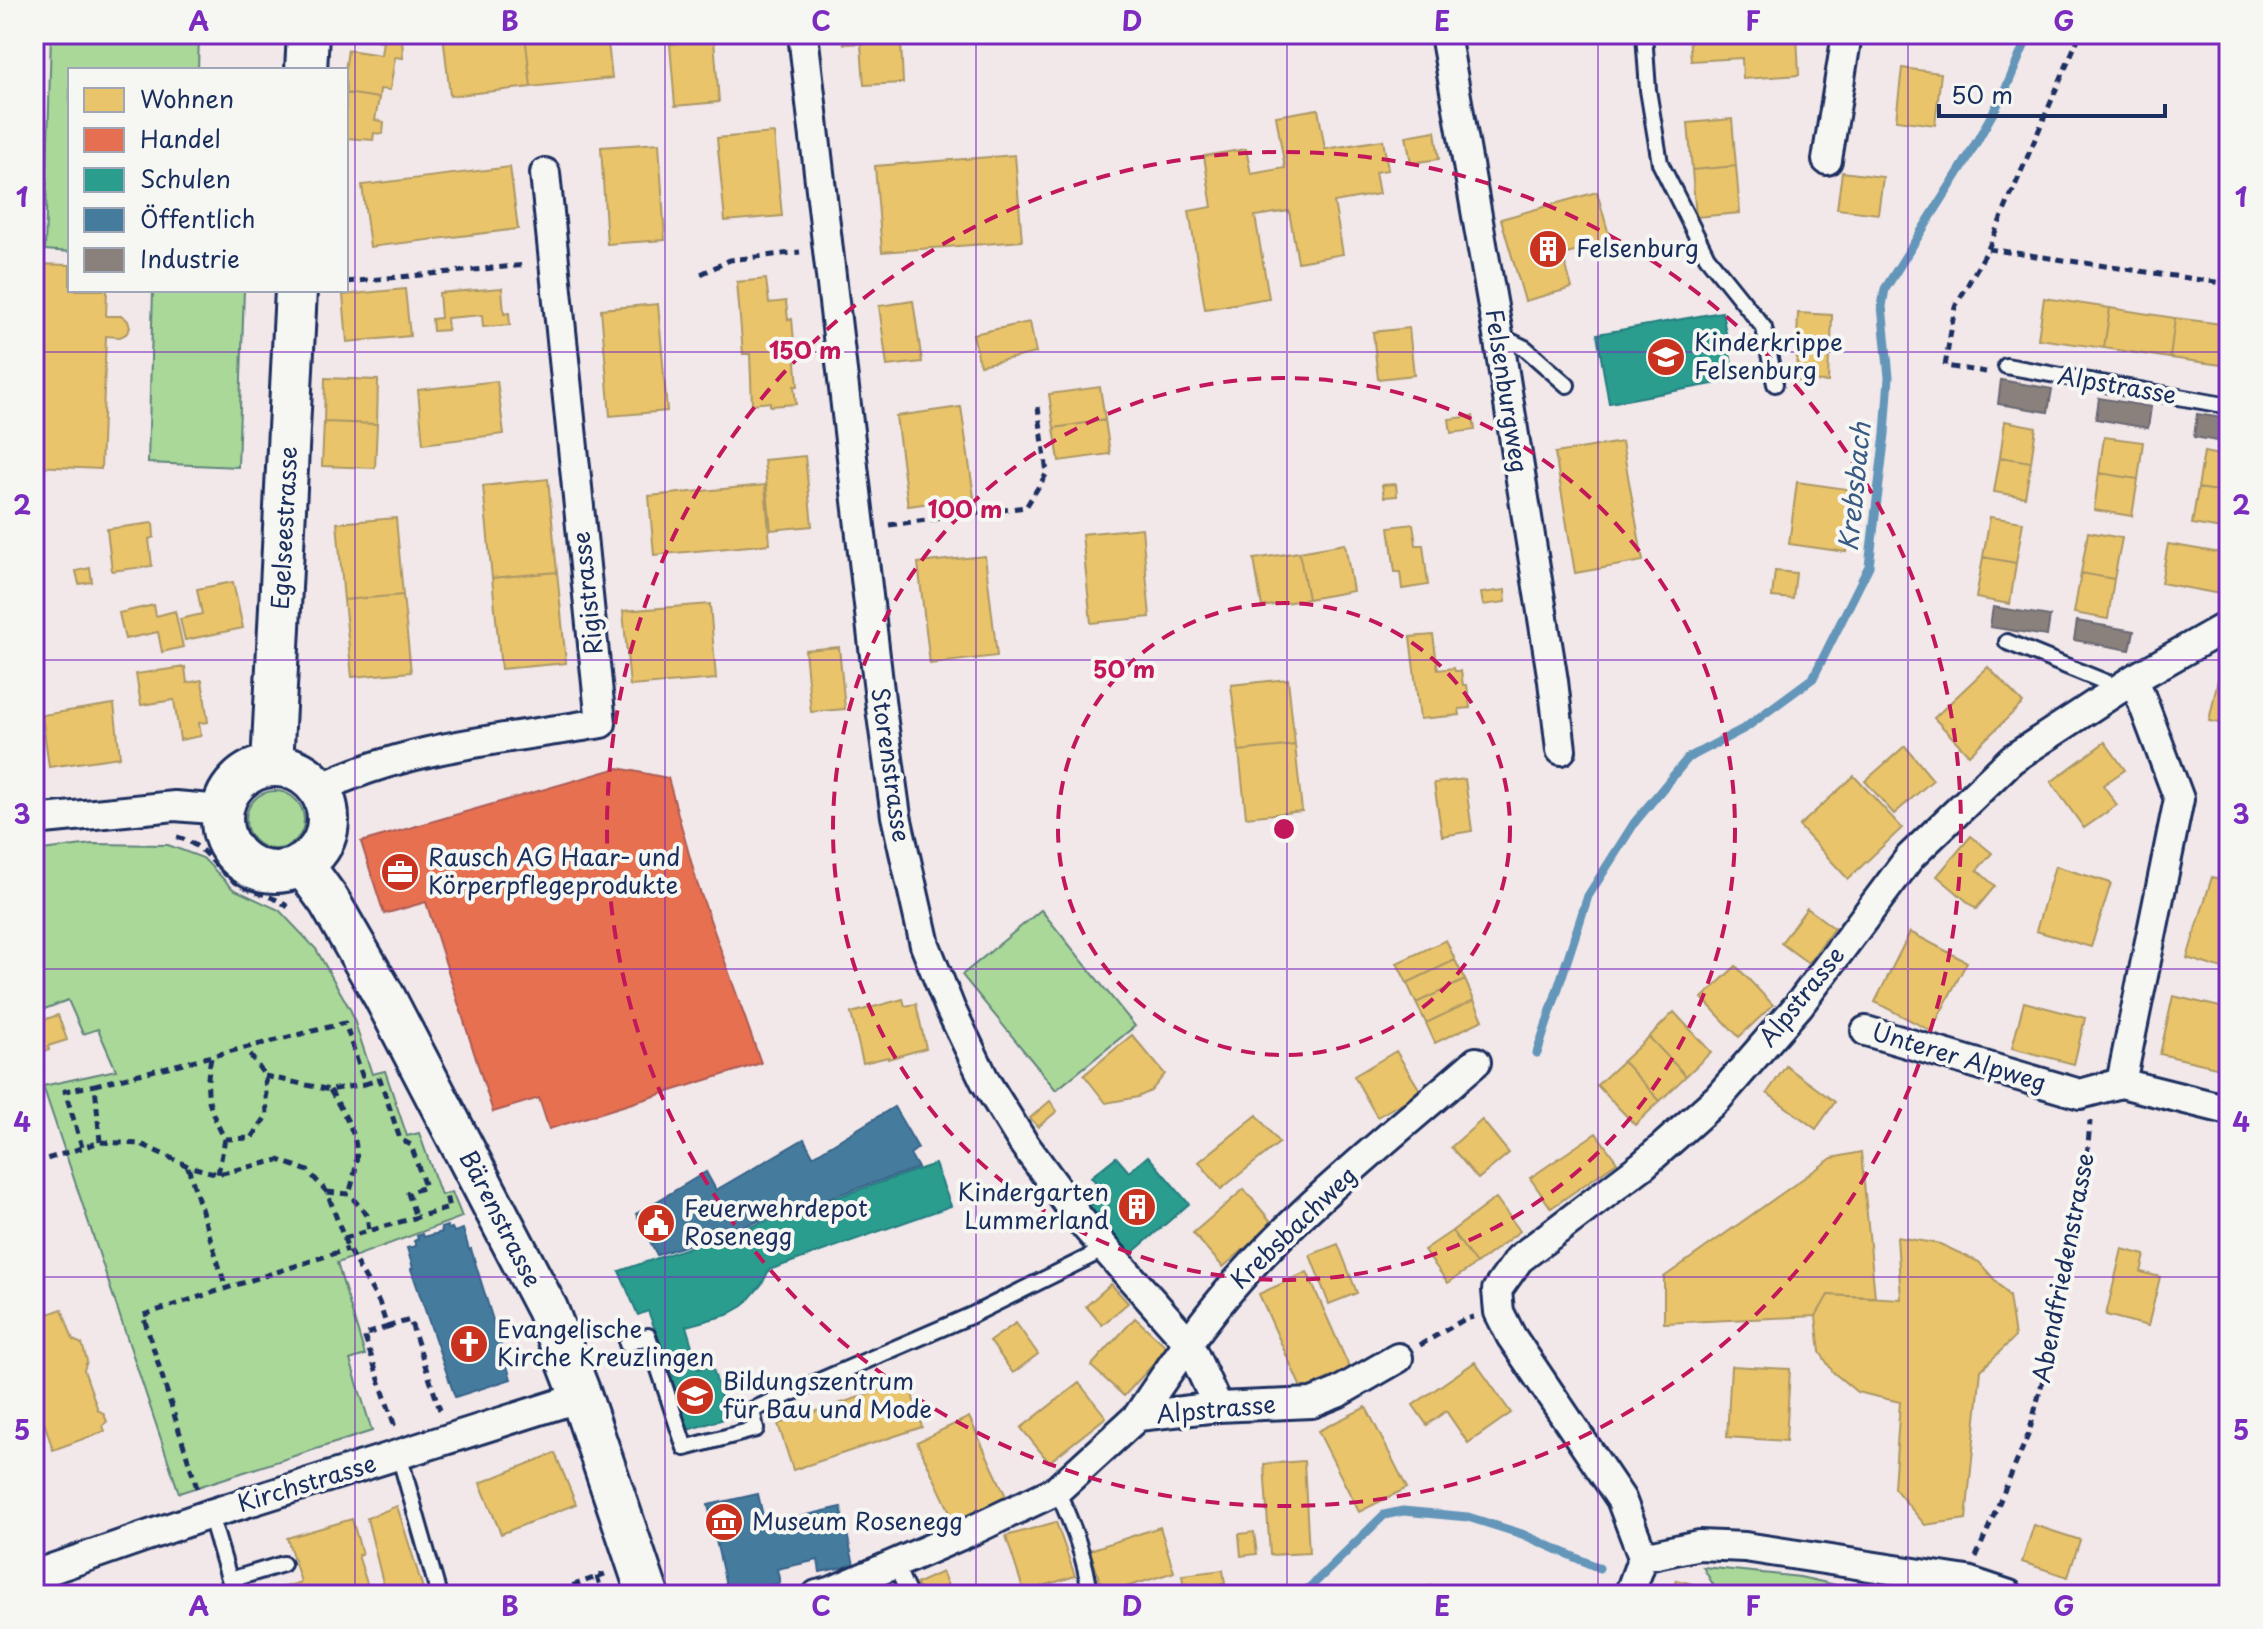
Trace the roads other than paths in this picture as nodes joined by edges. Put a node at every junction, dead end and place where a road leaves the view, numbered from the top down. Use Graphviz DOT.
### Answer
graph roads {
  1 [pos="308,34"];
  2 [pos="803,34"];
  3 [pos="1445,34"];
  4 [pos="1644,34"];
  5 [pos="1847,34"];
  6 [pos="306,68"];
  7 [pos="1827,160"];
  8 [pos="545,173"];
  9 [pos="296,292"];
  10 [pos="1498,335"];
  11 [pos="2006,366"];
  12 [pos="1775,384"];
  13 [pos="1567,385"];
  14 [pos="2229,406"];
  15 [pos="2229,625"];
  16 [pos="2007,642"];
  17 [pos="2127,684"];
  18 [pos="1561,750"];
  19 [pos="272,766"];
  20 [pos="319,789"];
  21 [pos="223,810"];
  22 [pos="34,820"];
  23 [pos="303,865"];
  24 [pos="1866,1031"];
  25 [pos="1476,1062"];
  26 [pos="2121,1083"];
  27 [pos="2229,1110"];
  28 [pos="1105,1249"];
  29 [pos="1188,1342"];
  30 [pos="627,1344"];
  31 [pos="1398,1358"];
  32 [pos="581,1397"];
  33 [pos="1218,1407"];
  34 [pos="1138,1416"];
  35 [pos="394,1457"];
  36 [pos="1057,1490"];
  37 [pos="208,1515"];
  38 [pos="1643,1557"];
  39 [pos="283,1564"];
  40 [pos="895,1564"];
  41 [pos="34,1575"];
  42 [pos="232,1588"];
  43 [pos="439,1595"];
  44 [pos="648,1595"];
  45 [pos="817,1595"];
  46 [pos="909,1595"];
  47 [pos="1090,1595"];
  48 [pos="1629,1595"];
  49 [pos="2009,1595"];
  1 -- 6 [label="main road"];
  2 -- 28 [label="street, Storenstrasse"];
  3 -- 10 [label="street, Felsenburgweg"];
  4 -- 12 [label="lane"];
  5 -- 7 [label="street"];
  8 -- 20 [label="street, Rigistrasse"];
  9 -- 19 [label="main road, Egelseestrasse"];
  10 -- 13 [label="lane"];
  10 -- 18 [label="street, Felsenburgweg"];
  11 -- 14 [label="lane, Alpstrasse"];
  15 -- 17 [label="street, Alpstrasse"];
  16 -- 17 [label="lane"];
  17 -- 26 [label="street"];
  17 -- 38 [label="street, Alpstrasse"];
  19 -- 20 [label="main road"];
  19 -- 21 [label="main road"];
  20 -- 23 [label="main road"];
  21 -- 22 [label="street"];
  21 -- 23 [label="main road"];
  23 -- 32 [label="main road, Bärenstrasse"];
  24 -- 26 [label="street, Unterer Alpweg"];
  25 -- 29 [label="street, Krebsbachweg"];
  26 -- 27 [label="street"];
  28 -- 29 [label="street, Storenstrasse"];
  28 -- 30 [label="lane"];
  29 -- 33 [label="street, Storenstrasse"];
  29 -- 34 [label="street, Krebsbachweg"];
  31 -- 33 [label="street, Alpstrasse"];
  32 -- 35 [label="street, Kirchstrasse"];
  32 -- 44 [label="main road, Bärenstrasse"];
  33 -- 34 [label="street, Alpstrasse"];
  34 -- 36 [label="street, Alpstrasse"];
  35 -- 37 [label="street, Kirchstrasse"];
  35 -- 43 [label="lane"];
  36 -- 40 [label="street, Alpstrasse"];
  36 -- 47 [label="lane"];
  37 -- 41 [label="street, Kirchstrasse"];
  37 -- 42 [label="lane"];
  38 -- 48 [label="street"];
  38 -- 49 [label="street"];
  39 -- 42 [label="lane"];
  40 -- 45 [label="street, Alpstrasse"];
  40 -- 46 [label="lane"];
}
